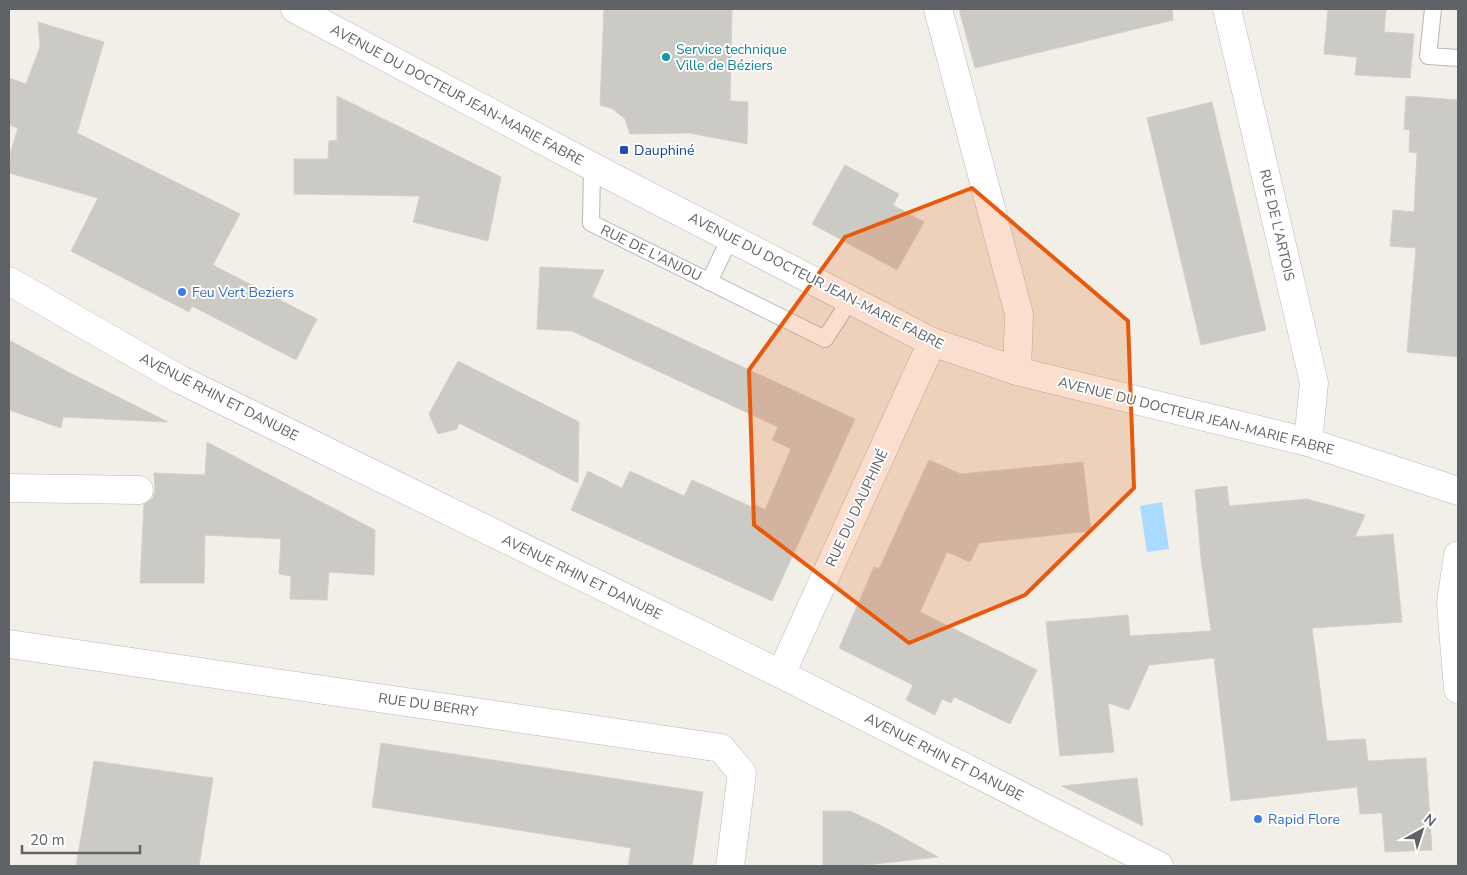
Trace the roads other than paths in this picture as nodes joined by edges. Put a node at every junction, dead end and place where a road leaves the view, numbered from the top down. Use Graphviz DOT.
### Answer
graph roads {
  1 [pos="295,9"];
  2 [pos="938,9"];
  3 [pos="1227,9"];
  4 [pos="1433,9"];
  5 [pos="1458,58"];
  6 [pos="592,166"];
  7 [pos="730,238"];
  8 [pos="9,281"];
  9 [pos="709,282"];
  10 [pos="850,300"];
  11 [pos="932,342"];
  12 [pos="1017,371"];
  13 [pos="1308,442"];
  14 [pos="9,488"];
  15 [pos="139,490"];
  16 [pos="1458,491"];
  17 [pos="1458,555"];
  18 [pos="9,644"];
  19 [pos="780,674"];
  20 [pos="1458,689"];
  21 [pos="730,866"];
  22 [pos="1158,866"];
  1 -- 6 [label="street, AVENUE DU DOCTEUR JEAN-MARIE FABRE"];
  2 -- 12 [label="street"];
  3 -- 13 [label="street, RUE DE L'ARTOIS"];
  4 -- 5 [label="lane"];
  6 -- 7 [label="street, AVENUE DU DOCTEUR JEAN-MARIE FABRE"];
  6 -- 9 [label="lane, RUE DE L'ANJOU"];
  7 -- 9 [label="lane, RUE DE L'ANJOU"];
  7 -- 10 [label="street, AVENUE DU DOCTEUR JEAN-MARIE FABRE"];
  8 -- 19 [label="street, AVENUE RHIN ET DANUBE"];
  9 -- 10 [label="lane, RUE DE L'ANJOU"];
  10 -- 11 [label="street, AVENUE DU DOCTEUR JEAN-MARIE FABRE"];
  11 -- 12 [label="street, AVENUE DU DOCTEUR JEAN-MARIE FABRE"];
  11 -- 19 [label="street, RUE DU DAUPHINÉ"];
  12 -- 13 [label="street, AVENUE DU DOCTEUR JEAN-MARIE FABRE"];
  13 -- 16 [label="street, AVENUE DU DOCTEUR JEAN-MARIE FABRE"];
  14 -- 15 [label="street"];
  17 -- 20 [label="street"];
  18 -- 21 [label="street, RUE DU BERRY"];
  19 -- 22 [label="street, AVENUE RHIN ET DANUBE"];
}
